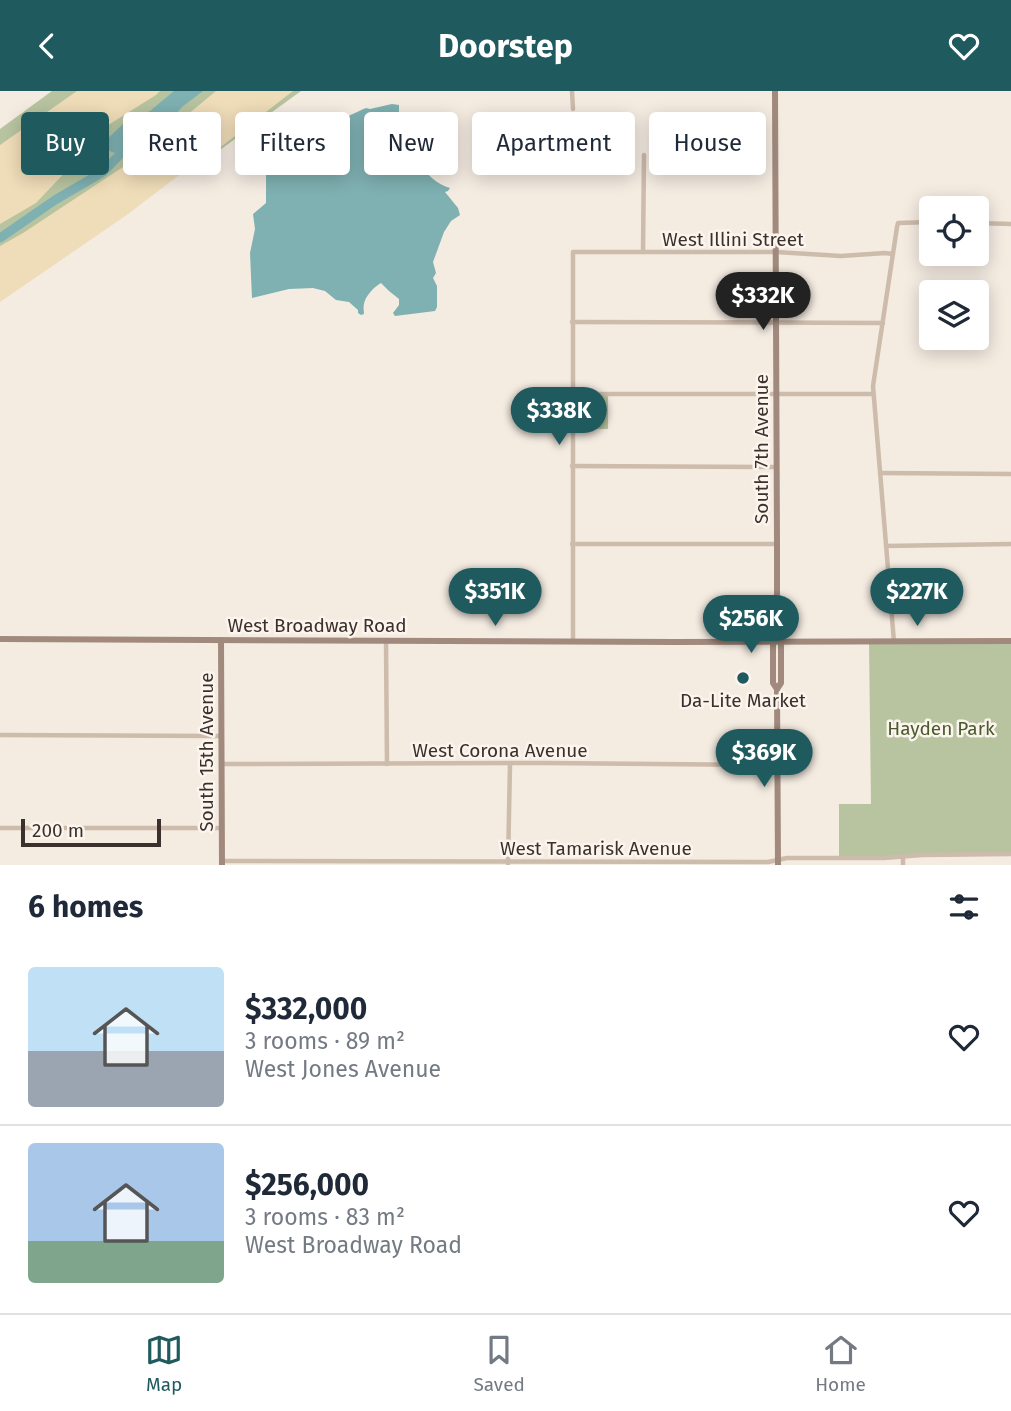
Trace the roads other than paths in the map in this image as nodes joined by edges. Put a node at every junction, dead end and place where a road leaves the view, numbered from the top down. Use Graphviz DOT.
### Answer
graph roads {
  1 [pos="572,91"];
  2 [pos="775,91"];
  3 [pos="573,109"];
  4 [pos="644,155"];
  5 [pos="919,222"];
  6 [pos="989,223"];
  7 [pos="1011,224"];
  8 [pos="643,252"];
  9 [pos="776,253"];
  10 [pos="893,254"];
  11 [pos="572,322"];
  12 [pos="883,323"];
  13 [pos="776,324"];
  14 [pos="573,394"];
  15 [pos="776,394"];
  16 [pos="873,394"];
  17 [pos="572,466"];
  18 [pos="776,467"];
  19 [pos="880,473"];
  20 [pos="1011,474"];
  21 [pos="572,544"];
  22 [pos="777,544"];
  23 [pos="1011,544"];
  24 [pos="886,546"];
  25 [pos="0,639"];
  26 [pos="221,640"];
  27 [pos="386,641"];
  28 [pos="573,641"];
  29 [pos="1011,641"];
  30 [pos="777,642"];
  31 [pos="894,642"];
  32 [pos="0,735"];
  33 [pos="222,736"];
  34 [pos="222,764"];
  35 [pos="387,764"];
  36 [pos="510,764"];
  37 [pos="778,765"];
  38 [pos="0,828"];
  39 [pos="222,828"];
  40 [pos="1011,854"];
  41 [pos="903,856"];
  42 [pos="222,863"];
  43 [pos="778,863"];
  44 [pos="508,864"];
  45 [pos="903,865"];
  1 -- 3 [label="street"];
  2 -- 9 [label="main road, South 7th Avenue"];
  4 -- 8 [label="street"];
  5 -- 10 [label="street"];
  6 -- 7 [label="street"];
  8 -- 9 [label="street, West Illini Street"];
  8 -- 11 [label="street, West Illini Street"];
  9 -- 10 [label="street, West Illini Street"];
  9 -- 13 [label="main road, South 7th Avenue"];
  10 -- 12 [label="street"];
  11 -- 13 [label="street"];
  11 -- 14 [label="street"];
  12 -- 13 [label="street"];
  12 -- 16 [label="street"];
  13 -- 15 [label="main road, South 7th Avenue"];
  14 -- 15 [label="street"];
  14 -- 17 [label="street"];
  15 -- 16 [label="street"];
  15 -- 18 [label="main road, South 7th Avenue"];
  16 -- 19 [label="street"];
  17 -- 18 [label="street"];
  17 -- 21 [label="street"];
  18 -- 22 [label="main road, South 7th Avenue"];
  19 -- 20 [label="street"];
  19 -- 24 [label="street"];
  21 -- 22 [label="street"];
  21 -- 28 [label="street"];
  22 -- 30 [label="main road, South 7th Avenue"];
  23 -- 24 [label="street"];
  24 -- 31 [label="street"];
  25 -- 26 [label="main road, West Broadway Road"];
  26 -- 27 [label="main road, West Broadway Road"];
  26 -- 33 [label="main road, South 15th Avenue"];
  27 -- 28 [label="main road, West Broadway Road"];
  27 -- 35 [label="street"];
  28 -- 30 [label="main road, West Broadway Road"];
  29 -- 31 [label="main road, West Broadway Road"];
  30 -- 31 [label="main road, West Broadway Road"];
  30 -- 37 [label="main road, South 7th Avenue"];
  32 -- 33 [label="street"];
  33 -- 34 [label="main road, South 15th Avenue"];
  34 -- 35 [label="street, West Corona Avenue"];
  34 -- 39 [label="main road, South 15th Avenue"];
  35 -- 36 [label="street, West Corona Avenue"];
  36 -- 37 [label="street, West Corona Avenue"];
  36 -- 44 [label="street"];
  37 -- 43 [label="main road, South 7th Avenue"];
  38 -- 39 [label="street"];
  39 -- 42 [label="main road, South 15th Avenue"];
  40 -- 41 [label="street, West Tamarisk Avenue"];
  41 -- 43 [label="street, West Tamarisk Avenue"];
  41 -- 45 [label="street"];
  42 -- 44 [label="street, West Tamarisk Avenue"];
  43 -- 44 [label="street, West Tamarisk Avenue"];
}
